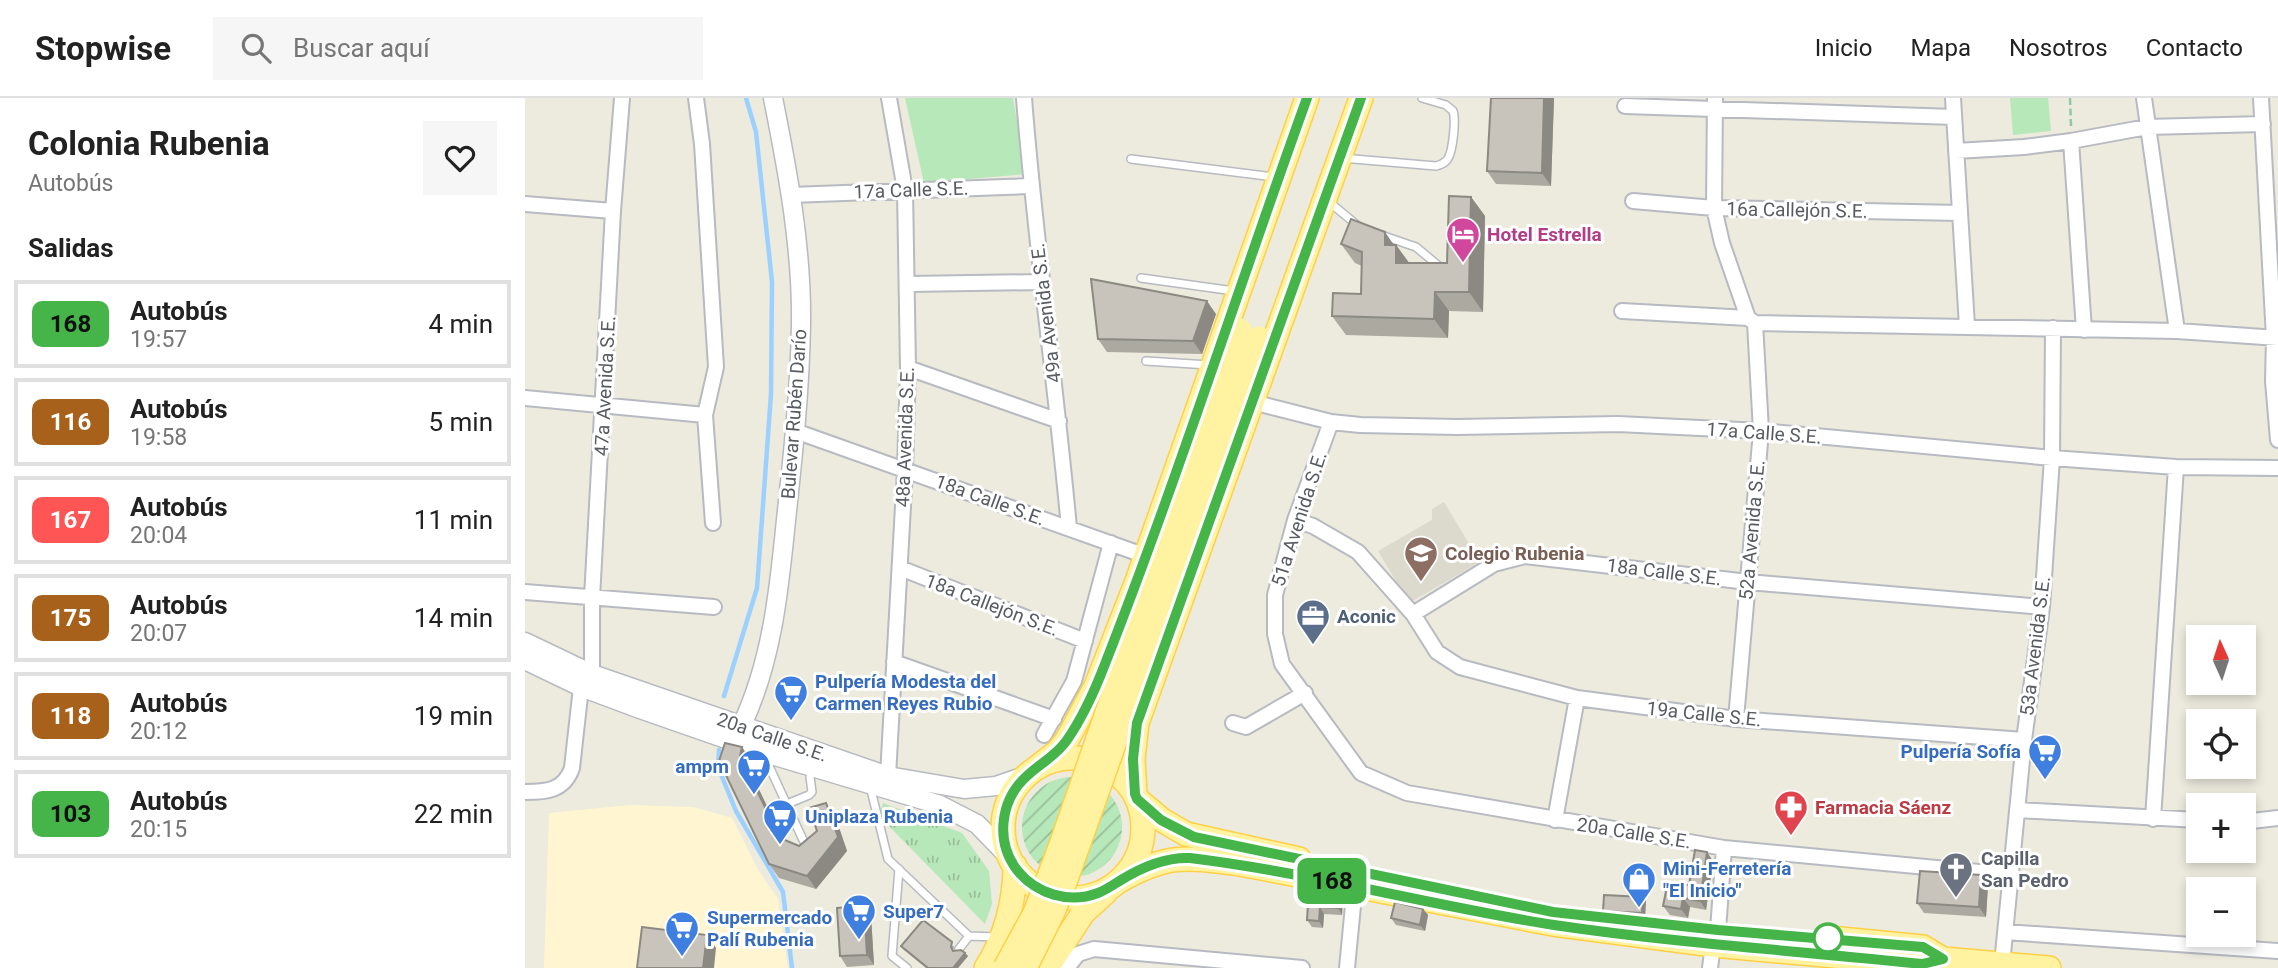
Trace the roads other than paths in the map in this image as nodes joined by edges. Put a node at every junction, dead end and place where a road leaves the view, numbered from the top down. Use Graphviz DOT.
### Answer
graph roads {
  1 [pos="622,98"];
  2 [pos="696,98"];
  3 [pos="773,98"];
  4 [pos="889,98"];
  5 [pos="1024,98"];
  6 [pos="1307,98"];
  7 [pos="1324,98"];
  8 [pos="1346,98"];
  9 [pos="1361,98"];
  10 [pos="1422,98"];
  11 [pos="1953,98"];
  12 [pos="2144,98"];
  13 [pos="2261,98"];
  14 [pos="1715,104"];
  15 [pos="1625,106"];
  16 [pos="1954,117"];
  17 [pos="2263,124"];
  18 [pos="2147,127"];
  19 [pos="2071,141"];
  20 [pos="1956,151"];
  21 [pos="1340,158"];
  22 [pos="1131,159"];
  23 [pos="1279,177"];
  24 [pos="1031,186"];
  25 [pos="905,190"];
  26 [pos="791,195"];
  27 [pos="1325,199"];
  28 [pos="1633,201"];
  29 [pos="525,204"];
  30 [pos="1714,208"];
  31 [pos="613,211"];
  32 [pos="1960,213"];
  33 [pos="1366,229"];
  34 [pos="1378,234"];
  35 [pos="1445,272"];
  36 [pos="1141,278"];
  37 [pos="1043,282"];
  38 [pos="908,284"];
  39 [pos="1238,291"];
  40 [pos="1622,311"];
  41 [pos="1752,320"];
  42 [pos="1967,326"];
  43 [pos="2053,328"];
  44 [pos="2084,330"];
  45 [pos="2178,331"];
  46 [pos="1250,334"];
  47 [pos="2276,338"];
  48 [pos="1146,361"];
  49 [pos="1213,365"];
  50 [pos="908,368"];
  51 [pos="525,398"];
  52 [pos="1252,402"];
  53 [pos="604,404"];
  54 [pos="705,415"];
  55 [pos="1059,421"];
  56 [pos="1331,422"];
  57 [pos="795,431"];
  58 [pos="1761,431"];
  59 [pos="2278,440"];
  60 [pos="2052,458"];
  61 [pos="2176,467"];
  62 [pos="2278,468"];
  63 [pos="905,470"];
  64 [pos="1295,520"];
  65 [pos="713,523"];
  66 [pos="1069,528"];
  67 [pos="1111,543"];
  68 [pos="1146,556"];
  69 [pos="899,568"];
  70 [pos="1748,582"];
  71 [pos="525,592"];
  72 [pos="592,598"];
  73 [pos="714,607"];
  74 [pos="2042,607"];
  75 [pos="1413,614"];
  76 [pos="1085,641"];
  77 [pos="525,642"];
  78 [pos="525,660"];
  79 [pos="894,662"];
  80 [pos="586,681"];
  81 [pos="1305,693"];
  82 [pos="1577,698"];
  83 [pos="1054,719"];
  84 [pos="1736,719"];
  85 [pos="1233,723"];
  86 [pos="741,727"];
  87 [pos="1044,735"];
  88 [pos="2024,740"];
  89 [pos="772,755"];
  90 [pos="813,767"];
  91 [pos="1029,774"];
  92 [pos="888,776"];
  93 [pos="870,785"];
  94 [pos="525,792"];
  95 [pos="1136,797"];
  96 [pos="787,804"];
  97 [pos="2017,810"];
  98 [pos="2278,818"];
  99 [pos="2153,819"];
  100 [pos="1555,820"];
  101 [pos="2186,820"];
  102 [pos="2256,821"];
  103 [pos="803,840"];
  104 [pos="1724,848"];
  105 [pos="1012,862"];
  106 [pos="899,869"];
  107 [pos="2011,875"];
  108 [pos="1117,883"];
  109 [pos="1355,885"];
  110 [pos="2005,932"];
  111 [pos="969,936"];
  112 [pos="1001,937"];
  113 [pos="1716,938"];
  114 [pos="959,949"];
  115 [pos="2278,951"];
  116 [pos="1153,961"];
  117 [pos="1961,963"];
  118 [pos="2002,964"];
  119 [pos="907,968"];
  120 [pos="986,968"];
  121 [pos="1005,968"];
  122 [pos="1025,968"];
  123 [pos="1047,968"];
  124 [pos="1067,968"];
  125 [pos="1302,968"];
  126 [pos="1347,968"];
  127 [pos="1710,968"];
  128 [pos="2049,968"];
  1 -- 31 [label="street, 47a Avenida S.E."];
  2 -- 54 [label="street"];
  3 -- 26 [label="street, Bulevar Rubén Darío"];
  4 -- 25 [label="street, 48a Avenida S.E."];
  5 -- 24 [label="street, 49a Avenida S.E."];
  6 -- 23 [label="main road"];
  7 -- 46 [label="main road"];
  8 -- 46 [label="main road"];
  9 -- 21 [label="main road"];
  10 -- 21 [label="lane"];
  11 -- 16 [label="street"];
  12 -- 18 [label="street"];
  13 -- 17 [label="street"];
  14 -- 15 [label="street"];
  14 -- 16 [label="street"];
  14 -- 30 [label="street, 52a Avenida S.E."];
  16 -- 20 [label="street"];
  17 -- 18 [label="street"];
  17 -- 47 [label="street"];
  18 -- 19 [label="street"];
  18 -- 45 [label="street"];
  19 -- 20 [label="street"];
  19 -- 44 [label="street"];
  20 -- 32 [label="street"];
  21 -- 27 [label="main road"];
  22 -- 23 [label="lane"];
  23 -- 39 [label="main road"];
  24 -- 25 [label="street, 17a Calle S.E."];
  24 -- 37 [label="street, 49a Avenida S.E."];
  25 -- 26 [label="street, 17a Calle S.E."];
  25 -- 38 [label="street, 48a Avenida S.E."];
  26 -- 57 [label="street, Bulevar Rubén Darío"];
  27 -- 33 [label="lane"];
  27 -- 52 [label="main road"];
  28 -- 30 [label="street, 16a Callejón S.E."];
  29 -- 31 [label="street"];
  30 -- 32 [label="street, 16a Callejón S.E."];
  30 -- 41 [label="street, 52a Avenida S.E."];
  31 -- 53 [label="street, 47a Avenida S.E."];
  32 -- 42 [label="street"];
  34 -- 35 [label="lane"];
  36 -- 39 [label="lane"];
  37 -- 38 [label="street"];
  37 -- 55 [label="street, 49a Avenida S.E."];
  38 -- 50 [label="street, 48a Avenida S.E."];
  39 -- 49 [label="main road"];
  40 -- 41 [label="street"];
  41 -- 42 [label="street"];
  41 -- 58 [label="street, 52a Avenida S.E."];
  42 -- 43 [label="street"];
  43 -- 44 [label="street"];
  43 -- 60 [label="street, 53a Avenida S.E."];
  44 -- 45 [label="street"];
  45 -- 47 [label="street"];
  46 -- 121 [label="main road, bridge"];
  46 -- 122 [label="main road, bridge"];
  47 -- 59 [label="street"];
  48 -- 49 [label="lane"];
  49 -- 68 [label="main road"];
  50 -- 55 [label="street"];
  50 -- 63 [label="street, 48a Avenida S.E."];
  51 -- 53 [label="street"];
  52 -- 56 [label="street, 17a Calle S.E."];
  52 -- 95 [label="main road"];
  53 -- 54 [label="street"];
  53 -- 72 [label="street, 47a Avenida S.E."];
  54 -- 65 [label="street"];
  55 -- 66 [label="street, 49a Avenida S.E."];
  56 -- 58 [label="street, 17a Calle S.E."];
  56 -- 64 [label="street, 51a Avenida S.E."];
  57 -- 63 [label="street, 18a Calle S.E."];
  57 -- 86 [label="street, Bulevar Rubén Darío"];
  58 -- 60 [label="street, 17a Calle S.E."];
  58 -- 70 [label="street, 52a Avenida S.E."];
  60 -- 61 [label="street, 17a Calle S.E."];
  60 -- 74 [label="street, 53a Avenida S.E."];
  61 -- 62 [label="street, 17a Calle S.E."];
  61 -- 99 [label="street"];
  63 -- 66 [label="street, 18a Calle S.E."];
  63 -- 69 [label="street, 48a Avenida S.E."];
  64 -- 75 [label="street"];
  64 -- 81 [label="street, 51a Avenida S.E."];
  66 -- 67 [label="street, 18a Calle S.E."];
  67 -- 68 [label="street, 18a Calle S.E."];
  67 -- 76 [label="street"];
  68 -- 91 [label="main road"];
  69 -- 76 [label="street, 18a Callejón S.E."];
  69 -- 79 [label="street, 48a Avenida S.E."];
  70 -- 74 [label="street, 18a Calle S.E."];
  70 -- 75 [label="street, 18a Calle S.E."];
  70 -- 84 [label="street, 52a Avenida S.E."];
  71 -- 72 [label="street"];
  72 -- 73 [label="street"];
  72 -- 80 [label="street, 47a Avenida S.E."];
  74 -- 88 [label="street, 53a Avenida S.E."];
  75 -- 82 [label="street, 19a Calle S.E."];
  76 -- 83 [label="street"];
  77 -- 80 [label="street, 20a Calle S.E."];
  78 -- 80 [label="street, 20a Calle S.E."];
  79 -- 83 [label="street"];
  79 -- 92 [label="street, 48a Avenida S.E."];
  80 -- 86 [label="street, 20a Calle S.E."];
  80 -- 89 [label="street, 20a Calle S.E."];
  80 -- 94 [label="street, 47a Avenida S.E."];
  81 -- 85 [label="street"];
  81 -- 100 [label="street, 20a Calle S.E."];
  82 -- 84 [label="street, 19a Calle S.E."];
  82 -- 100 [label="street"];
  83 -- 87 [label="street"];
  84 -- 88 [label="street, 19a Calle S.E."];
  86 -- 92 [label="street, 20a Calle S.E."];
  88 -- 97 [label="street, 53a Avenida S.E."];
  89 -- 90 [label="street, 20a Calle S.E."];
  89 -- 96 [label="lane"];
  90 -- 93 [label="street, 20a Calle S.E."];
  90 -- 96 [label="lane"];
  91 -- 92 [label="street, 20a Calle S.E."];
  91 -- 95 [label="main road"];
  91 -- 105 [label="main road"];
  93 -- 105 [label="street, 20a Calle S.E."];
  93 -- 106 [label="lane"];
  95 -- 108 [label="main road"];
  95 -- 113 [label="main road"];
  96 -- 103 [label="lane"];
  97 -- 99 [label="street"];
  97 -- 107 [label="street, 53a Avenida S.E."];
  98 -- 102 [label="street"];
  99 -- 101 [label="street"];
  100 -- 104 [label="street, 20a Calle S.E."];
  104 -- 107 [label="street, 20a Calle S.E."];
  104 -- 113 [label="street"];
  105 -- 108 [label="main road"];
  105 -- 112 [label="main road"];
  106 -- 111 [label="lane"];
  106 -- 119 [label="lane"];
  107 -- 110 [label="street, 53a Avenida S.E."];
  108 -- 109 [label="main road"];
  108 -- 123 [label="main road"];
  109 -- 113 [label="main road"];
  109 -- 126 [label="street"];
  110 -- 115 [label="street"];
  110 -- 118 [label="street, 53a Avenida S.E."];
  111 -- 112 [label="lane"];
  111 -- 114 [label="lane"];
  112 -- 120 [label="main road"];
  113 -- 117 [label="main road"];
  113 -- 127 [label="street"];
  116 -- 124 [label="street"];
  116 -- 125 [label="street"];
  117 -- 118 [label="main road"];
  118 -- 128 [label="main road"];
}
